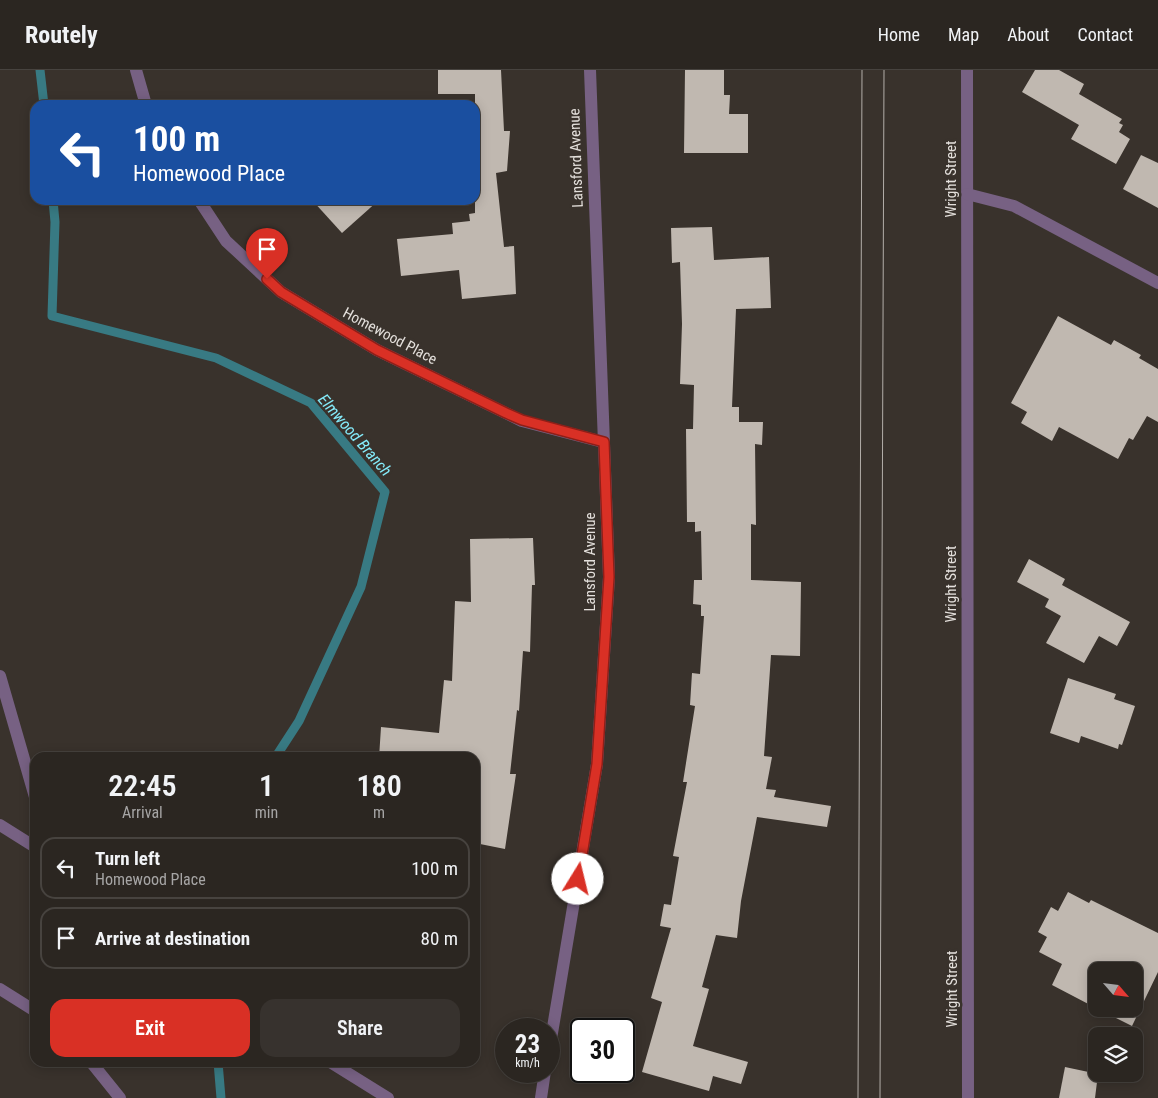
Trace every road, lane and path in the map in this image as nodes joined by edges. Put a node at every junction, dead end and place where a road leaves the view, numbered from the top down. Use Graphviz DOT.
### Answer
graph roads {
  1 [pos="136,70"];
  2 [pos="590,70"];
  3 [pos="967,70"];
  4 [pos="145,100"];
  5 [pos="967,194"];
  6 [pos="202,205"];
  7 [pos="1158,283"];
  8 [pos="604,442"];
  9 [pos="0,676"];
  10 [pos="30,780"];
  11 [pos="0,825"];
  12 [pos="30,845"];
  13 [pos="0,989"];
  14 [pos="30,1008"];
  15 [pos="555,1018"];
  16 [pos="95,1067"];
  17 [pos="338,1067"];
  18 [pos="543,1083"];
  19 [pos="120,1098"];
  20 [pos="388,1098"];
  21 [pos="541,1098"];
  22 [pos="968,1098"];
  1 -- 4 [label="street"];
  2 -- 8 [label="street, Lansford Avenue"];
  3 -- 5 [label="street, Wright Street"];
  5 -- 7 [label="street"];
  5 -- 22 [label="street, Wright Street"];
  6 -- 8 [label="street, Homewood Place"];
  8 -- 15 [label="street, Lansford Avenue"];
  9 -- 10 [label="street"];
  11 -- 12 [label="street"];
  13 -- 14 [label="street"];
  16 -- 19 [label="street"];
  17 -- 20 [label="street"];
  18 -- 21 [label="street"];
}
